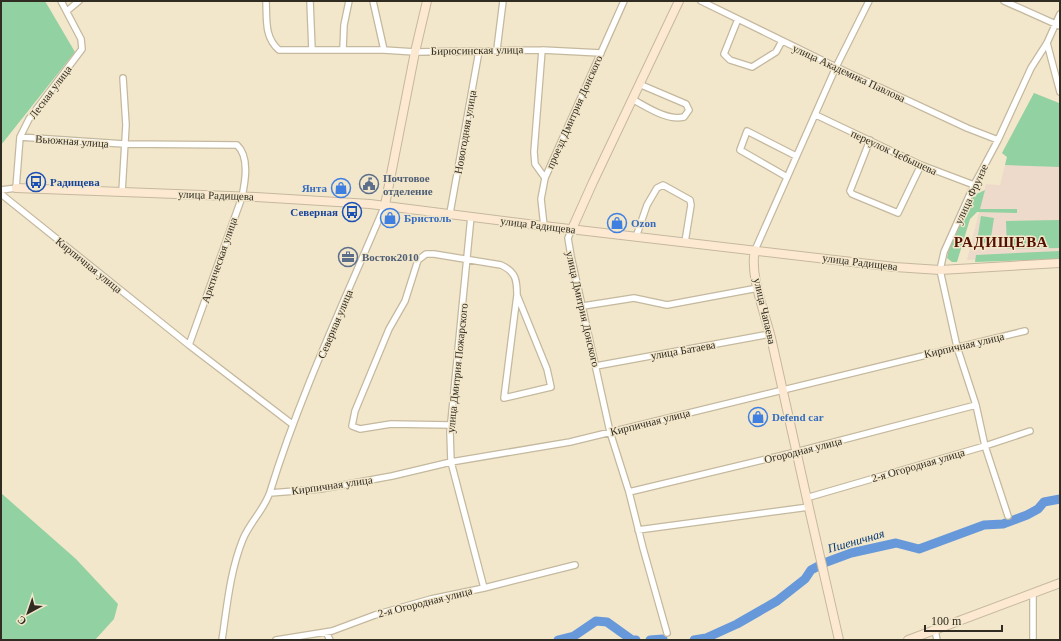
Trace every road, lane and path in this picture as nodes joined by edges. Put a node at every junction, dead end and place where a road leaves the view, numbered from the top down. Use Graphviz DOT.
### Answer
graph roads {
  1 [pos="61,1"];
  2 [pos="79,1"];
  3 [pos="266,1"];
  4 [pos="310,1"];
  5 [pos="349,1"];
  6 [pos="373,1"];
  7 [pos="427,1"];
  8 [pos="503,1"];
  9 [pos="624,1"];
  10 [pos="679,1"];
  11 [pos="701,1"];
  12 [pos="869,1"];
  13 [pos="1004,1"];
  14 [pos="67,12"];
  15 [pos="1060,14"];
  16 [pos="738,19"];
  17 [pos="1058,25"];
  18 [pos="782,42"];
  19 [pos="1047,43"];
  20 [pos="343,49"];
  21 [pos="497,49"];
  22 [pos="312,50"];
  23 [pos="384,50"];
  24 [pos="542,50"];
  25 [pos="479,51"];
  26 [pos="415,52"];
  27 [pos="601,53"];
  28 [pos="836,67"];
  29 [pos="123,78"];
  30 [pos="639,84"];
  31 [pos="1060,92"];
  32 [pos="632,99"];
  33 [pos="816,115"];
  34 [pos="20,137"];
  35 [pos="870,140"];
  36 [pos="998,140"];
  37 [pos="124,144"];
  38 [pos="796,156"];
  39 [pos="921,165"];
  40 [pos="787,177"];
  41 [pos="545,178"];
  42 [pos="974,185"];
  43 [pos="16,188"];
  44 [pos="1,190"];
  45 [pos="122,192"];
  46 [pos="1,194"];
  47 [pos="242,197"];
  48 [pos="385,205"];
  49 [pos="450,214"];
  50 [pos="470,216"];
  51 [pos="544,226"];
  52 [pos="572,229"];
  53 [pos="636,237"];
  54 [pos="685,242"];
  55 [pos="755,250"];
  56 [pos="467,260"];
  57 [pos="1060,263"];
  58 [pos="940,270"];
  59 [pos="758,288"];
  60 [pos="517,295"];
  61 [pos="583,306"];
  62 [pos="1025,331"];
  63 [pos="770,334"];
  64 [pos="189,345"];
  65 [pos="956,346"];
  66 [pos="596,366"];
  67 [pos="782,389"];
  68 [pos="976,405"];
  69 [pos="292,424"];
  70 [pos="450,425"];
  71 [pos="1030,431"];
  72 [pos="610,432"];
  73 [pos="985,446"];
  74 [pos="796,452"];
  75 [pos="452,462"];
  76 [pos="629,492"];
  77 [pos="270,493"];
  78 [pos="806,498"];
  79 [pos="809,508"];
  80 [pos="1008,516"];
  81 [pos="638,530"];
  82 [pos="575,565"];
  83 [pos="1060,583"];
  84 [pos="484,588"];
  85 [pos="1033,593"];
  86 [pos="935,630"];
  87 [pos="326,632"];
  88 [pos="667,633"];
  89 [pos="222,640"];
  90 [pos="276,640"];
  91 [pos="330,640"];
  92 [pos="840,640"];
  93 [pos="908,640"];
  94 [pos="937,640"];
  95 [pos="1032,640"];
  1 -- 14 [label="street, Лесная улица"];
  2 -- 14 [label="street"];
  3 -- 22 [label="street, Бирюсинская улица"];
  4 -- 22 [label="street"];
  5 -- 20 [label="street"];
  6 -- 23 [label="street"];
  7 -- 26 [label="main road, Северная улица"];
  8 -- 21 [label="street"];
  9 -- 27 [label="street, проезд Дмитрия Донского"];
  10 -- 30 [label="main road, улица Дмитрия Донского"];
  11 -- 16 [label="street, улица Академика Павлова"];
  12 -- 28 [label="street, улица Чапаева"];
  13 -- 17 [label="street"];
  14 -- 34 [label="street, Лесная улица"];
  15 -- 17 [label="street"];
  16 -- 18 [label="street, улица Академика Павлова"];
  16 -- 18 [label="street"];
  17 -- 19 [label="street, улица Фрунзе"];
  18 -- 28 [label="street, улица Академика Павлова"];
  19 -- 31 [label="street"];
  19 -- 36 [label="street, улица Фрунзе"];
  20 -- 22 [label="street, Бирюсинская улица"];
  20 -- 23 [label="street, Бирюсинская улица"];
  21 -- 24 [label="street, Бирюсинская улица"];
  21 -- 25 [label="street, Бирюсинская улица"];
  23 -- 26 [label="street, Бирюсинская улица"];
  24 -- 27 [label="street, Бирюсинская улица"];
  24 -- 41 [label="street"];
  25 -- 26 [label="street, Бирюсинская улица"];
  25 -- 49 [label="street, Новогодняя улица"];
  26 -- 48 [label="main road, Северная улица"];
  27 -- 41 [label="street, проезд Дмитрия Донского"];
  28 -- 33 [label="street, улица Чапаева"];
  28 -- 36 [label="street, улица Академика Павлова"];
  29 -- 37 [label="street"];
  30 -- 32 [label="main road, улица Дмитрия Донского"];
  30 -- 32 [label="street"];
  32 -- 52 [label="main road, улица Дмитрия Донского"];
  33 -- 35 [label="street, переулок Чебышева"];
  33 -- 38 [label="street, улица Чапаева"];
  34 -- 37 [label="street, Вьюжная улица"];
  34 -- 43 [label="street, Лесная улица"];
  35 -- 39 [label="street, переулок Чебышева"];
  35 -- 39 [label="street"];
  36 -- 42 [label="street, улица Фрунзе"];
  37 -- 45 [label="street"];
  37 -- 47 [label="street, Арктическая улица"];
  38 -- 40 [label="street, улица Чапаева"];
  38 -- 40 [label="street"];
  39 -- 42 [label="street, переулок Чебышева"];
  40 -- 55 [label="street, улица Чапаева"];
  41 -- 51 [label="street, проезд Дмитрия Донского"];
  42 -- 58 [label="street, улица Фрунзе"];
  43 -- 44 [label="street"];
  43 -- 45 [label="main road, улица Радищева"];
  45 -- 47 [label="main road, улица Радищева"];
  46 -- 64 [label="street, Кирпичная улица"];
  47 -- 48 [label="main road, улица Радищева"];
  47 -- 64 [label="street, Арктическая улица"];
  48 -- 49 [label="main road, улица Радищева"];
  48 -- 69 [label="street, Северная улица"];
  49 -- 50 [label="main road, улица Радищева"];
  50 -- 51 [label="main road, улица Радищева"];
  50 -- 56 [label="street, улица Дмитрия Пожарского"];
  51 -- 52 [label="main road, улица Радищева"];
  52 -- 53 [label="main road, улица Радищева"];
  52 -- 61 [label="street, улица Дмитрия Донского"];
  53 -- 54 [label="main road, улица Радищева"];
  53 -- 54 [label="street"];
  54 -- 55 [label="main road, улица Радищева"];
  55 -- 58 [label="main road, улица Радищева"];
  55 -- 59 [label="main road, улица Чапаева"];
  56 -- 60 [label="street"];
  56 -- 70 [label="street, улица Дмитрия Пожарского"];
  56 -- 70 [label="street"];
  57 -- 58 [label="main road, улица Радищева"];
  58 -- 65 [label="street, улица Фрунзе"];
  59 -- 61 [label="street"];
  59 -- 63 [label="main road, улица Чапаева"];
  60 -- 60 [label="street"];
  61 -- 66 [label="street, улица Дмитрия Донского"];
  62 -- 65 [label="street, Кирпичная улица"];
  63 -- 66 [label="street, улица Батаева"];
  63 -- 67 [label="main road, улица Чапаева"];
  64 -- 69 [label="street, Кирпичная улица"];
  65 -- 67 [label="street, Кирпичная улица"];
  65 -- 68 [label="street, улица Фрунзе"];
  66 -- 72 [label="street, улица Дмитрия Донского"];
  67 -- 72 [label="street, Кирпичная улица"];
  67 -- 74 [label="main road, улица Чапаева"];
  68 -- 73 [label="street, улица Фрунзе"];
  68 -- 74 [label="street, Огородная улица"];
  69 -- 77 [label="street, Северная улица"];
  70 -- 75 [label="street, улица Дмитрия Пожарского"];
  71 -- 73 [label="street, 2-я Огородная улица"];
  72 -- 75 [label="street, Кирпичная улица"];
  72 -- 76 [label="street, улица Дмитрия Донского"];
  73 -- 78 [label="street, 2-я Огородная улица"];
  73 -- 80 [label="street, улица Фрунзе"];
  74 -- 76 [label="street, Огородная улица"];
  74 -- 78 [label="main road, улица Чапаева"];
  75 -- 77 [label="street, Кирпичная улица"];
  75 -- 84 [label="street, улица Дмитрия Пожарского"];
  76 -- 81 [label="street, улица Дмитрия Донского"];
  77 -- 89 [label="street, Северная улица"];
  78 -- 79 [label="main road, улица Чапаева"];
  79 -- 81 [label="street"];
  79 -- 92 [label="main road, улица Чапаева"];
  81 -- 88 [label="street, улица Дмитрия Донского"];
  82 -- 84 [label="street, 2-я Огородная улица"];
  83 -- 85 [label="main road"];
  84 -- 87 [label="street, 2-я Огородная улица"];
  85 -- 86 [label="main road"];
  85 -- 95 [label="street"];
  86 -- 93 [label="main road"];
  86 -- 94 [label="street"];
  87 -- 90 [label="street, 2-я Огородная улица"];
  87 -- 91 [label="street"];
}
